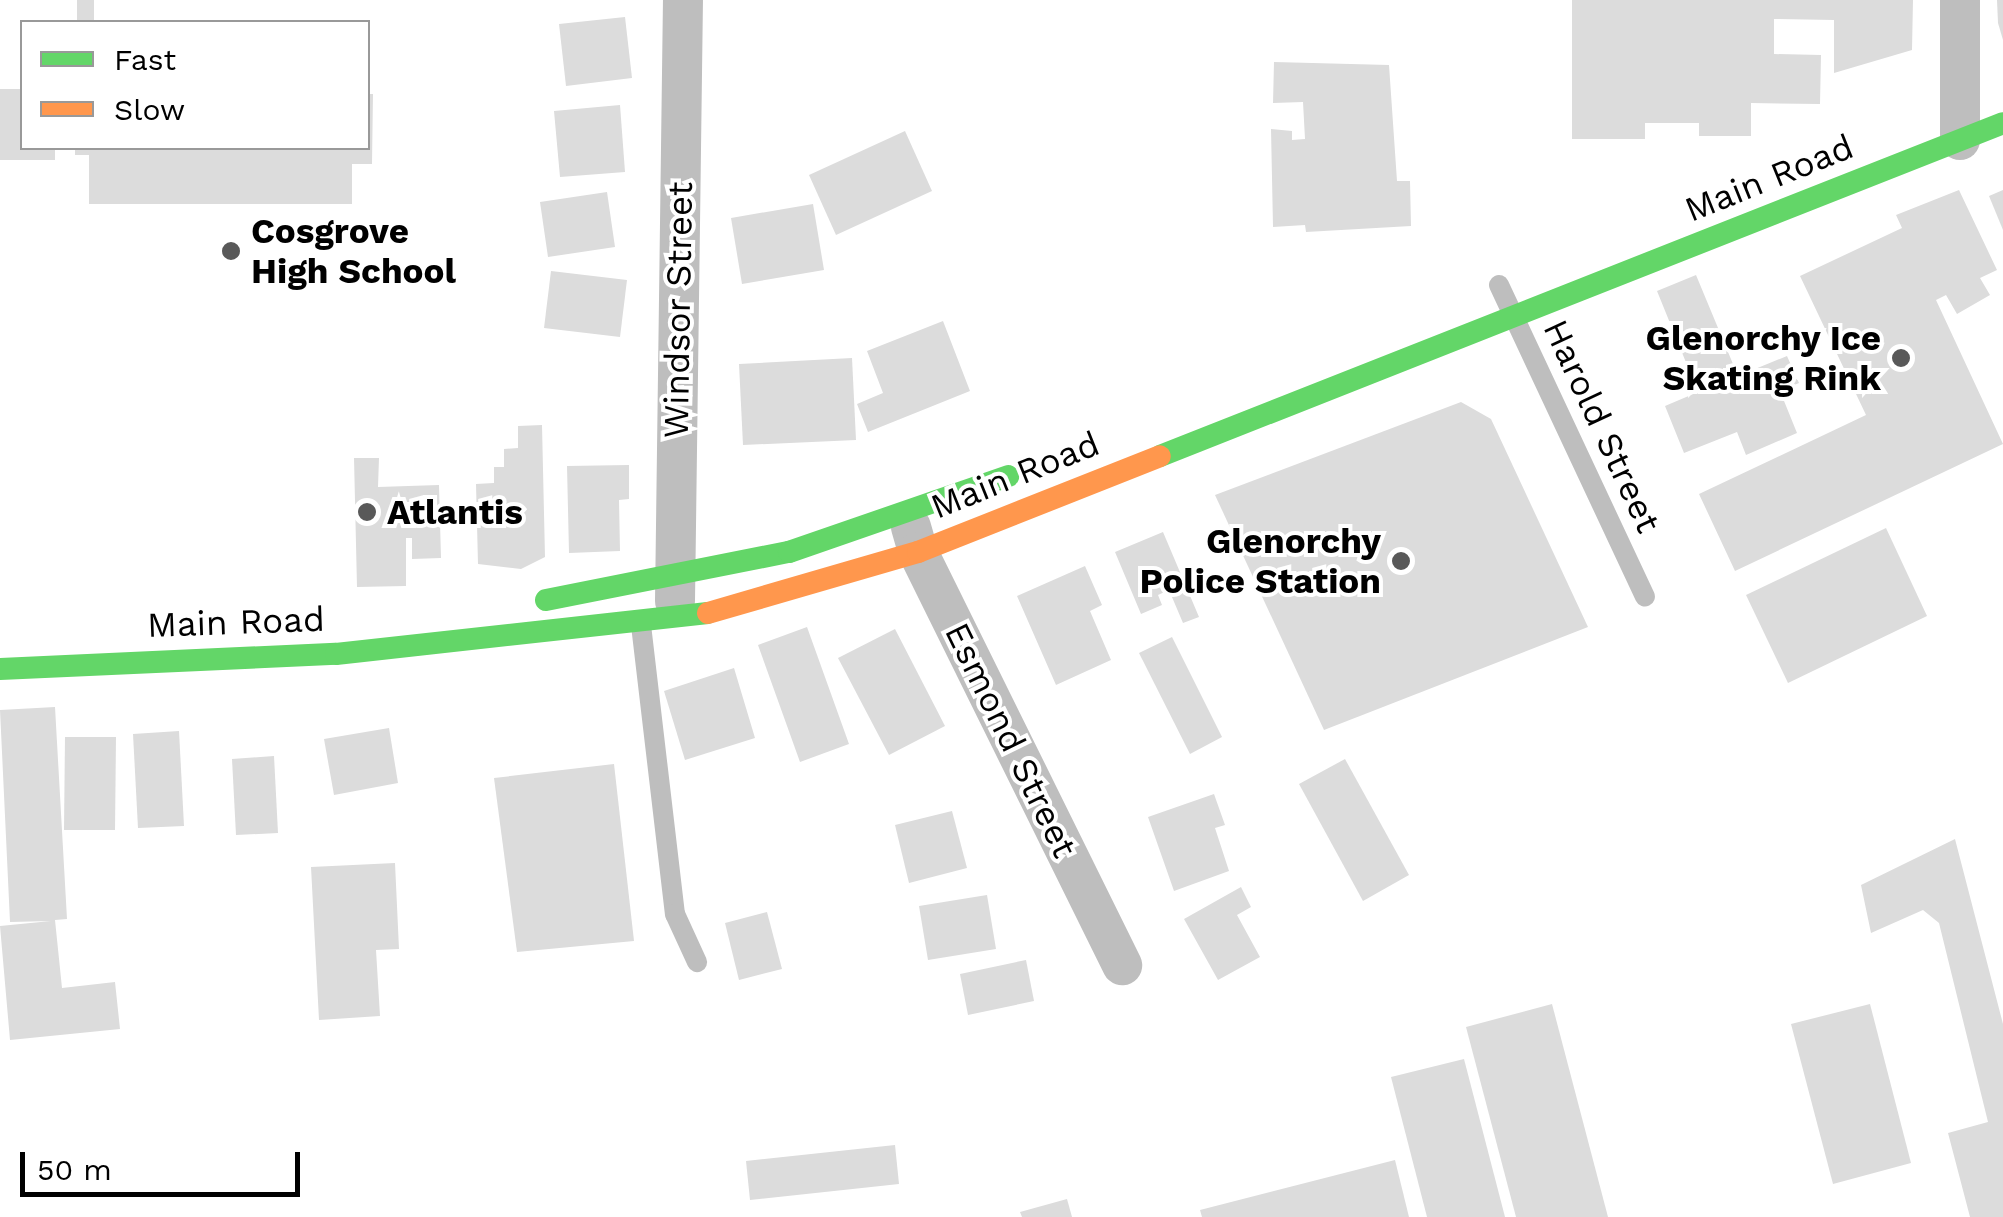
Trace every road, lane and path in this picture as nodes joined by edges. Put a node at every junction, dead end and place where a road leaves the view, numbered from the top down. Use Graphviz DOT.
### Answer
graph roads {
  1 [pos="683,0"];
  2 [pos="1960,0"];
  3 [pos="1963,114"];
  4 [pos="2003,124"];
  5 [pos="1509,281"];
  6 [pos="1470,297"];
  7 [pos="1516,316"];
  8 [pos="1036,465"];
  9 [pos="912,533"];
  10 [pos="674,576"];
  11 [pos="1645,596"];
  12 [pos="530,602"];
  13 [pos="658,621"];
  14 [pos="0,669"];
  15 [pos="697,962"];
  16 [pos="1122,965"];
  1 -- 10 [label="street, Windsor Street"];
  2 -- 3 [label="street"];
  3 -- 4 [label="main road, Main Road"];
  3 -- 7 [label="main road, Main Road"];
  5 -- 6 [label="main road"];
  5 -- 7 [label="lane, Harold Street"];
  7 -- 9 [label="main road, Main Road"];
  7 -- 11 [label="lane, Harold Street"];
  8 -- 9 [label="main road, Main Road"];
  9 -- 10 [label="main road, Main Road"];
  9 -- 13 [label="main road, Main Road"];
  9 -- 16 [label="street, Esmond Street"];
  10 -- 12 [label="main road, Main Road"];
  10 -- 13 [label="street, Windsor Street"];
  13 -- 14 [label="main road, Main Road"];
  13 -- 15 [label="lane"];
}
